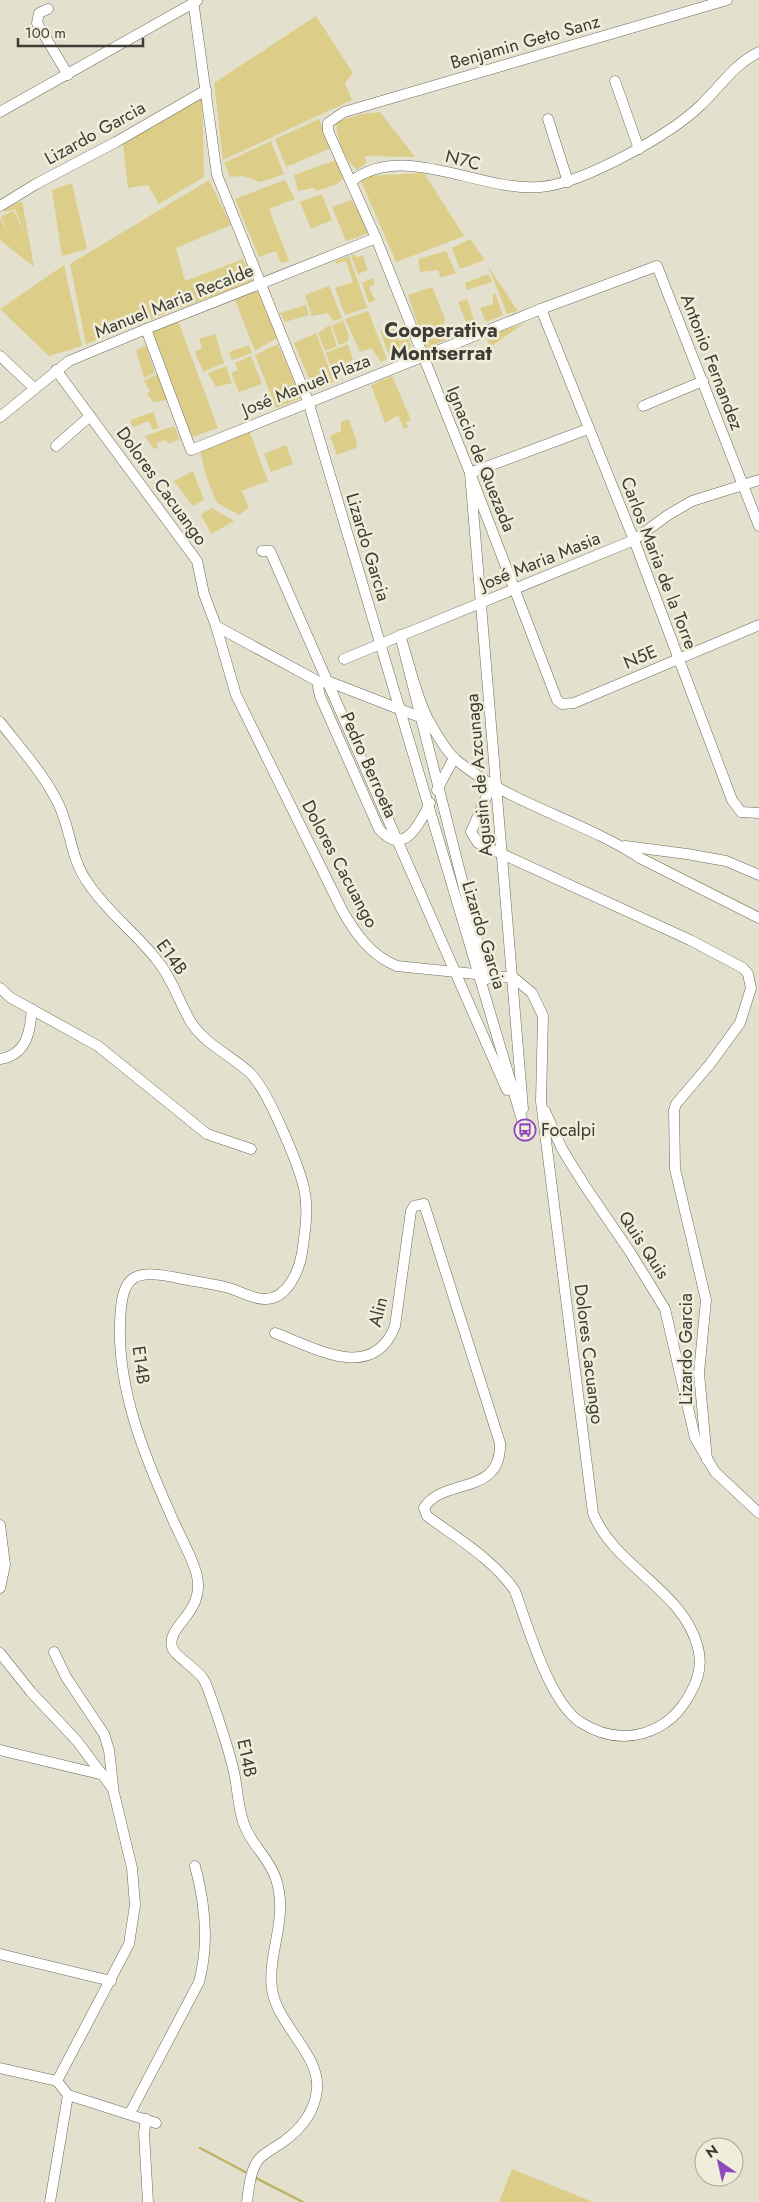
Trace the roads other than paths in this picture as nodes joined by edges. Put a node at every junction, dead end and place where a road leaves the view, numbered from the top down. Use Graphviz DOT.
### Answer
graph roads {
  1 [pos="727,0"];
  2 [pos="196,1"];
  3 [pos="48,9"];
  4 [pos="759,52"];
  5 [pos="68,75"];
  6 [pos="615,81"];
  7 [pos="206,90"];
  8 [pos="0,112"];
  9 [pos="334,117"];
  10 [pos="548,119"];
  11 [pos="639,149"];
  12 [pos="352,181"];
  13 [pos="568,182"];
  14 [pos="0,206"];
  15 [pos="376,238"];
  16 [pos="657,266"];
  17 [pos="262,284"];
  18 [pos="541,308"];
  19 [pos="146,329"];
  20 [pos="0,356"];
  21 [pos="422,356"];
  22 [pos="56,370"];
  23 [pos="703,381"];
  24 [pos="34,388"];
  25 [pos="308,401"];
  26 [pos="643,406"];
  27 [pos="0,416"];
  28 [pos="90,416"];
  29 [pos="588,429"];
  30 [pos="56,446"];
  31 [pos="470,473"];
  32 [pos="759,480"];
  33 [pos="742,485"];
  34 [pos="759,526"];
  35 [pos="634,540"];
  36 [pos="262,551"];
  37 [pos="515,588"];
  38 [pos="481,602"];
  39 [pos="759,625"];
  40 [pos="216,626"];
  41 [pos="400,634"];
  42 [pos="380,643"];
  43 [pos="678,658"];
  44 [pos="344,659"];
  45 [pos="324,682"];
  46 [pos="562,704"];
  47 [pos="400,709"];
  48 [pos="425,719"];
  49 [pos="0,722"];
  50 [pos="454,758"];
  51 [pos="494,785"];
  52 [pos="438,788"];
  53 [pos="428,806"];
  54 [pos="759,813"];
  55 [pos="397,839"];
  56 [pos="621,846"];
  57 [pos="502,853"];
  58 [pos="759,875"];
  59 [pos="759,918"];
  60 [pos="455,972"];
  61 [pos="482,975"];
  62 [pos="512,978"];
  63 [pos="0,988"];
  64 [pos="32,1009"];
  65 [pos="0,1059"];
  66 [pos="541,1101"];
  67 [pos="525,1130"];
  68 [pos="251,1149"];
  69 [pos="418,1203"];
  70 [pos="275,1333"];
  71 [pos="707,1460"];
  72 [pos="759,1513"];
  73 [pos="0,1525"];
  74 [pos="0,1588"];
  75 [pos="54,1652"];
  76 [pos="0,1653"];
  77 [pos="0,1750"];
  78 [pos="104,1775"];
  79 [pos="113,1789"];
  80 [pos="195,1866"];
  81 [pos="0,1954"];
  82 [pos="111,1981"];
  83 [pos="0,2068"];
  84 [pos="57,2081"];
  85 [pos="68,2095"];
  86 [pos="130,2113"];
  87 [pos="146,2119"];
  88 [pos="156,2123"];
  89 [pos="50,2202"];
  90 [pos="148,2202"];
  91 [pos="247,2202"];
  1 -- 9 [label="street, Benjamin Geto Sanz"];
  2 -- 5 [label="street"];
  2 -- 7 [label="street, Lizardo Garcia"];
  3 -- 5 [label="street"];
  4 -- 11 [label="street, N7C"];
  5 -- 8 [label="street"];
  6 -- 11 [label="street"];
  7 -- 14 [label="street, Lizardo Garcia"];
  7 -- 17 [label="street, Lizardo Garcia"];
  9 -- 12 [label="street, Ignacio de Quezada"];
  10 -- 13 [label="street"];
  11 -- 13 [label="street, N7C"];
  12 -- 13 [label="street, N7C"];
  12 -- 15 [label="street, Ignacio de Quezada"];
  15 -- 17 [label="street, Manuel Maria Recalde"];
  15 -- 21 [label="street, Ignacio de Quezada"];
  16 -- 18 [label="street, José Manuel Plaza"];
  16 -- 23 [label="street, Antonio Fernandez"];
  17 -- 19 [label="street, Manuel Maria Recalde"];
  17 -- 25 [label="street, Lizardo Garcia"];
  18 -- 21 [label="street, José Manuel Plaza"];
  18 -- 29 [label="street, Carlos Maria de la Torre"];
  19 -- 22 [label="street, Manuel Maria Recalde"];
  19 -- 25 [label="street, José Manuel Plaza"];
  20 -- 24 [label="street"];
  21 -- 25 [label="street, José Manuel Plaza"];
  21 -- 31 [label="street, Ignacio de Quezada"];
  22 -- 24 [label="street, Manuel Maria Recalde"];
  22 -- 28 [label="street, Dolores Cacuango"];
  23 -- 26 [label="street"];
  23 -- 33 [label="street, Antonio Fernandez"];
  24 -- 27 [label="street, Manuel Maria Recalde"];
  25 -- 42 [label="street, Lizardo Garcia"];
  28 -- 30 [label="street"];
  28 -- 40 [label="street, Dolores Cacuango"];
  29 -- 31 [label="street"];
  29 -- 35 [label="street, Carlos Maria de la Torre"];
  31 -- 37 [label="street, Ignacio de Quezada"];
  31 -- 38 [label="street, Agustin de Azcunaga"];
  32 -- 33 [label="street, José Maria Masia"];
  33 -- 34 [label="street, Antonio Fernandez"];
  33 -- 35 [label="street, José Maria Masia"];
  35 -- 37 [label="street, José Maria Masia"];
  35 -- 43 [label="street, Carlos Maria de la Torre"];
  36 -- 45 [label="street"];
  37 -- 38 [label="street, José Maria Masia"];
  37 -- 46 [label="street, Ignacio de Quezada"];
  38 -- 41 [label="street, José Maria Masia"];
  38 -- 51 [label="street, Agustin de Azcunaga"];
  39 -- 43 [label="street, N5E"];
  40 -- 45 [label="street, Pedro Berroeta"];
  40 -- 60 [label="street, Dolores Cacuango"];
  41 -- 42 [label="street, José Maria Masia"];
  41 -- 48 [label="street, Lizardo Garcia"];
  42 -- 44 [label="street, José Maria Masia"];
  42 -- 47 [label="street, Lizardo Garcia"];
  43 -- 46 [label="street, N5E"];
  43 -- 54 [label="street, Carlos Maria de la Torre"];
  45 -- 47 [label="street, Pedro Berroeta"];
  45 -- 55 [label="street, Pedro Berroeta"];
  47 -- 48 [label="street, Pedro Berroeta"];
  47 -- 53 [label="street, Lizardo Garcia"];
  48 -- 50 [label="street, Lizardo Garcia"];
  48 -- 52 [label="street, Lizardo Garcia"];
  49 -- 91 [label="street, E14B"];
  50 -- 51 [label="street, Lizardo Garcia"];
  50 -- 52 [label="street, Pedro Berroeta"];
  51 -- 56 [label="street, Lizardo Garcia"];
  51 -- 57 [label="street, Agustin de Azcunaga"];
  51 -- 57 [label="street, Lizardo Garcia"];
  52 -- 53 [label="street, Pedro Berroeta"];
  52 -- 61 [label="street, Lizardo Garcia"];
  53 -- 55 [label="street, Pedro Berroeta"];
  53 -- 61 [label="street, Lizardo Garcia"];
  55 -- 60 [label="street"];
  56 -- 58 [label="street"];
  56 -- 59 [label="street, Lizardo Garcia"];
  57 -- 62 [label="street, Agustin de Azcunaga"];
  57 -- 71 [label="street, Lizardo Garcia"];
  60 -- 61 [label="street, Dolores Cacuango"];
  60 -- 67 [label="street"];
  61 -- 62 [label="street, Dolores Cacuango"];
  61 -- 67 [label="street, Lizardo Garcia"];
  62 -- 66 [label="street, Dolores Cacuango"];
  62 -- 67 [label="street, Agustin de Azcunaga"];
  63 -- 64 [label="street"];
  64 -- 65 [label="street"];
  64 -- 68 [label="street"];
  66 -- 69 [label="street, Dolores Cacuango"];
  66 -- 71 [label="street, Quis Quis"];
  69 -- 70 [label="street, Alin"];
  71 -- 72 [label="street, Quis Quis"];
  73 -- 74 [label="street"];
  75 -- 79 [label="street"];
  76 -- 78 [label="street"];
  77 -- 78 [label="street"];
  78 -- 79 [label="street"];
  79 -- 82 [label="street"];
  80 -- 86 [label="street"];
  81 -- 82 [label="street"];
  82 -- 84 [label="street"];
  83 -- 84 [label="street"];
  84 -- 85 [label="street"];
  85 -- 86 [label="street"];
  85 -- 89 [label="street"];
  86 -- 87 [label="street"];
  87 -- 88 [label="street"];
  87 -- 90 [label="street"];
}
